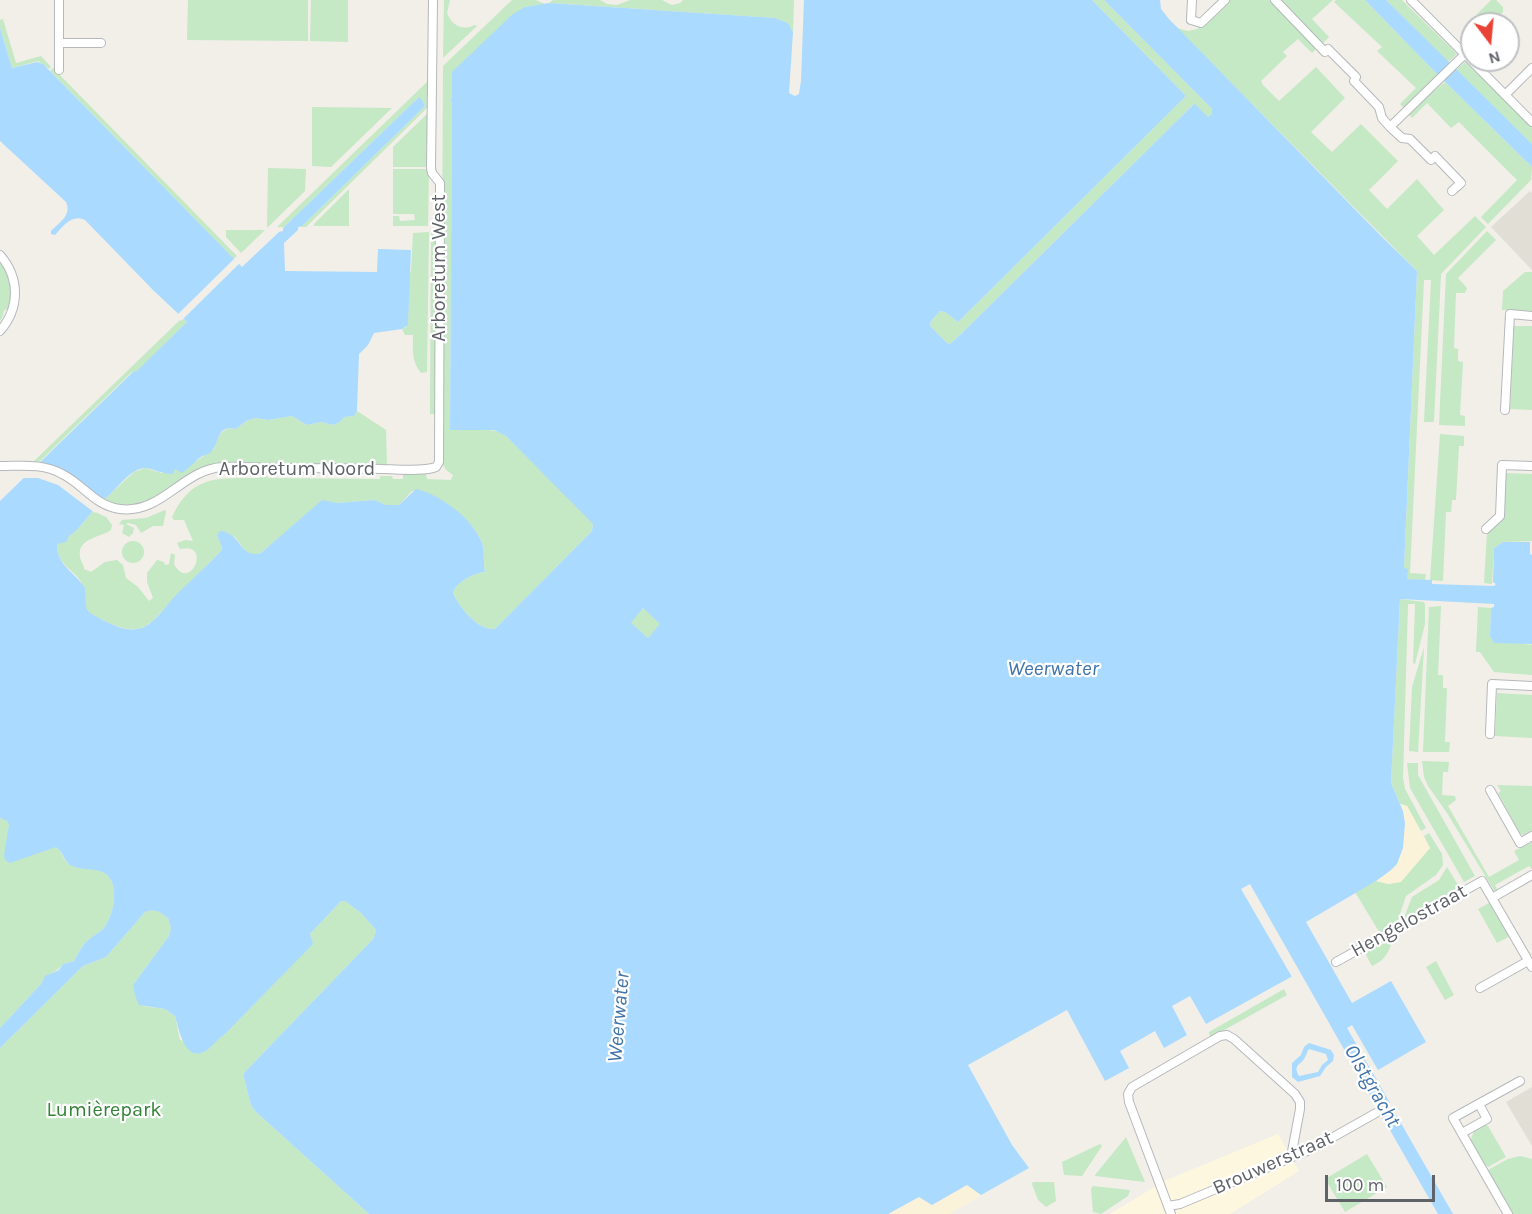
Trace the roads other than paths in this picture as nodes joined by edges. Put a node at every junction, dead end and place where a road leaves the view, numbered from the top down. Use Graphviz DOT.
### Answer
graph roads {
  1 [pos="59,0"];
  2 [pos="433,0"];
  3 [pos="1192,0"];
  4 [pos="1225,0"];
  5 [pos="1275,0"];
  6 [pos="1411,0"];
  7 [pos="59,43"];
  8 [pos="100,43"];
  9 [pos="1460,51"];
  10 [pos="1460,59"];
  11 [pos="1532,68"];
  12 [pos="59,70"];
  13 [pos="1481,72"];
  14 [pos="1505,95"];
  15 [pos="1532,122"];
  16 [pos="1390,127"];
  17 [pos="1452,191"];
  18 [pos="0,255"];
  19 [pos="1532,316"];
  20 [pos="0,332"];
  21 [pos="1505,410"];
  22 [pos="0,466"];
  23 [pos="1532,466"];
  24 [pos="436,467"];
  25 [pos="1486,529"];
  26 [pos="1532,686"];
  27 [pos="1490,734"];
  28 [pos="1490,790"];
  29 [pos="1532,836"];
  30 [pos="1532,875"];
  31 [pos="1492,898"];
  32 [pos="1336,962"];
  33 [pos="1530,964"];
  34 [pos="1480,988"];
  35 [pos="1520,1081"];
  36 [pos="1479,1104"];
  37 [pos="1376,1113"];
  38 [pos="1462,1133"];
  39 [pos="1291,1157"];
  40 [pos="1168,1206"];
  41 [pos="1171,1214"];
  42 [pos="1509,1214"];
  1 -- 7 [label="street"];
  2 -- 24 [label="street, Arboretum West"];
  3 -- 4 [label="street"];
  5 -- 16 [label="street"];
  6 -- 9 [label="street"];
  7 -- 8 [label="street"];
  7 -- 12 [label="street"];
  10 -- 16 [label="street"];
  11 -- 14 [label="street"];
  13 -- 14 [label="street"];
  14 -- 15 [label="street"];
  16 -- 17 [label="street"];
  18 -- 20 [label="street"];
  19 -- 21 [label="street"];
  22 -- 24 [label="street, Arboretum Noord"];
  23 -- 25 [label="street"];
  26 -- 27 [label="street"];
  28 -- 29 [label="street"];
  30 -- 31 [label="street, Hengelostraat"];
  31 -- 32 [label="street, Hengelostraat"];
  31 -- 33 [label="street"];
  33 -- 34 [label="street"];
  35 -- 36 [label="street"];
  36 -- 38 [label="street"];
  36 -- 38 [label="street"];
  37 -- 39 [label="street, Brouwerstraat"];
  38 -- 42 [label="street"];
  39 -- 40 [label="street, Brouwerstraat"];
  39 -- 40 [label="street"];
  40 -- 41 [label="street"];
}
